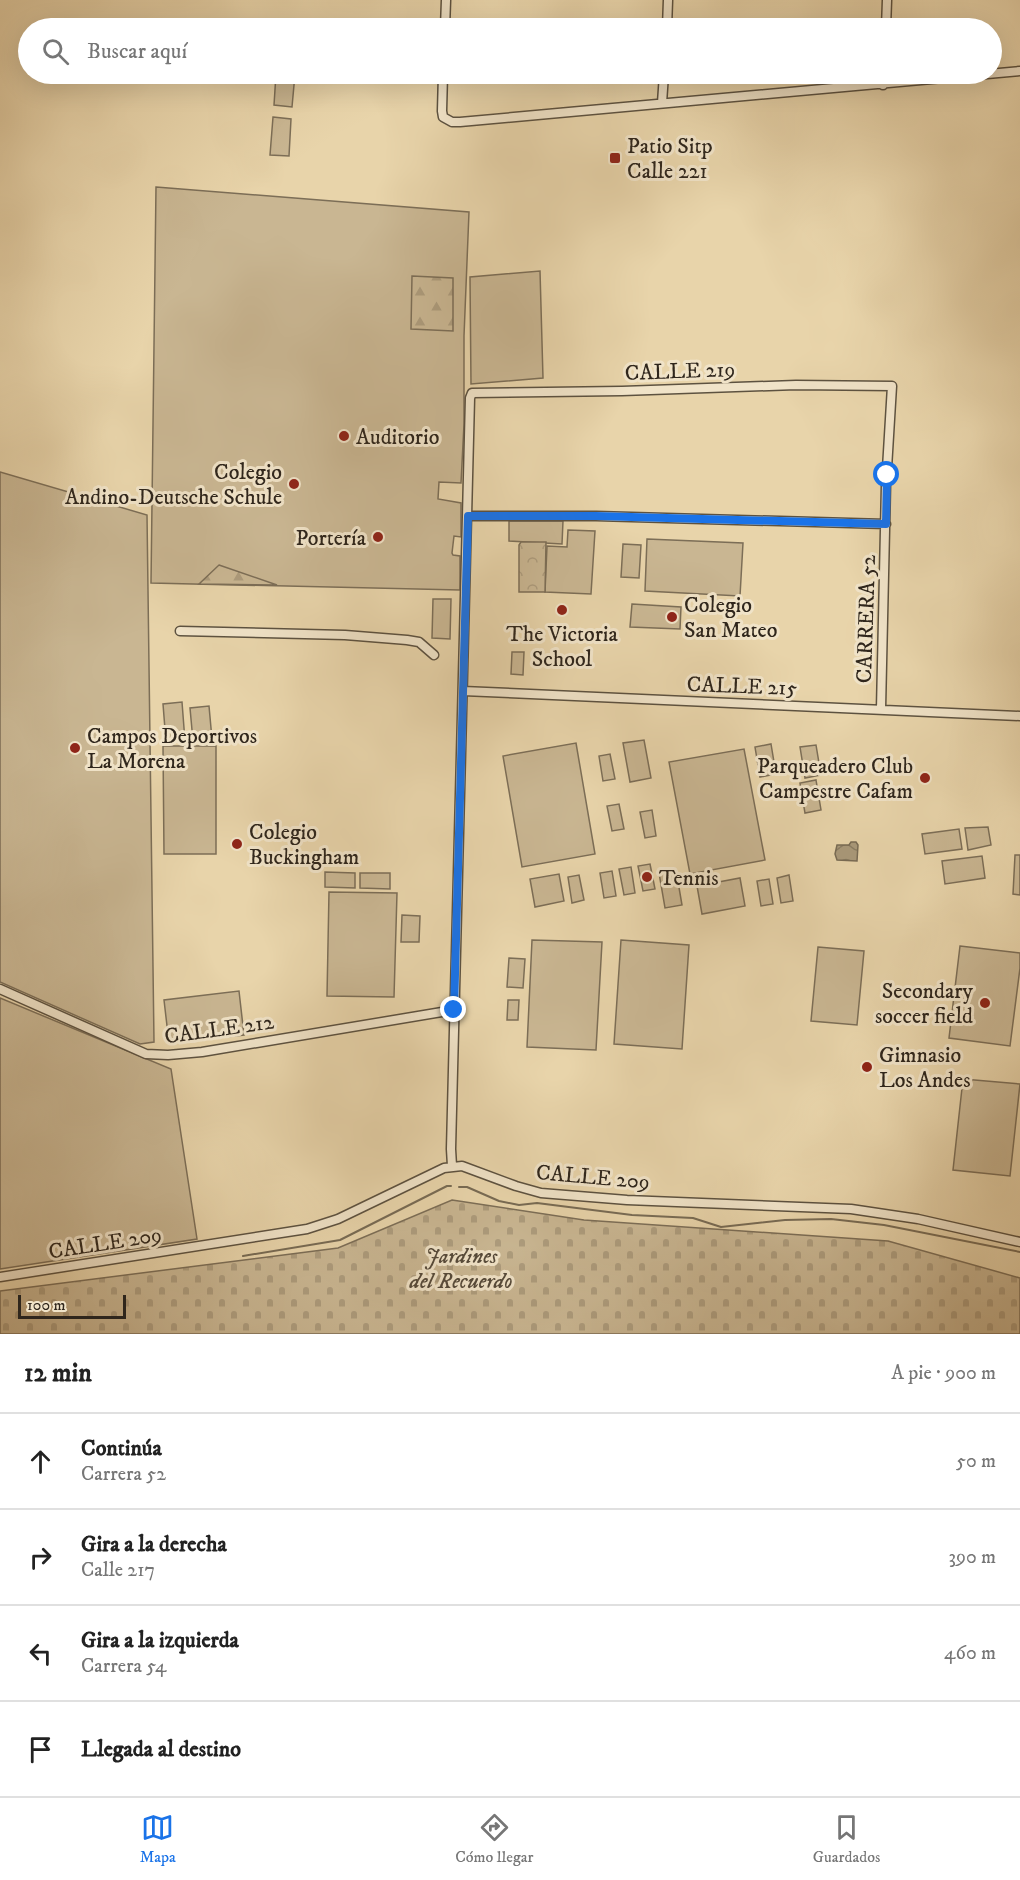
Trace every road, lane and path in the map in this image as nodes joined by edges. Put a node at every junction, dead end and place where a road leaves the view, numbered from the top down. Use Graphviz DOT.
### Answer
graph roads {
  1 [pos="446,0"];
  2 [pos="668,0"];
  3 [pos="887,0"];
  4 [pos="445,18"];
  5 [pos="667,18"];
  6 [pos="886,18"];
  7 [pos="1020,71"];
  8 [pos="1002,73"];
  9 [pos="443,84"];
  10 [pos="663,84"];
  11 [pos="893,84"];
  12 [pos="883,85"];
  13 [pos="662,103"];
  14 [pos="892,386"];
  15 [pos="468,516"];
  16 [pos="886,524"];
  17 [pos="180,631"];
  18 [pos="434,655"];
  19 [pos="463,692"];
  20 [pos="881,709"];
  21 [pos="1020,716"];
  22 [pos="0,989"];
  23 [pos="454,1010"];
  24 [pos="452,1166"];
  25 [pos="1020,1242"];
  26 [pos="0,1277"];
  1 -- 4 [label="street"];
  2 -- 5 [label="street"];
  3 -- 6 [label="street"];
  7 -- 8 [label="street"];
  9 -- 13 [label="street"];
  10 -- 13 [label="street"];
  11 -- 12 [label="street"];
  12 -- 13 [label="street"];
  14 -- 15 [label="street, CALLE 219"];
  14 -- 16 [label="street, CARRERA 52"];
  15 -- 16 [label="street"];
  15 -- 19 [label="street"];
  16 -- 20 [label="street, CARRERA 52"];
  17 -- 18 [label="street"];
  19 -- 20 [label="street, CALLE 215"];
  19 -- 23 [label="street"];
  20 -- 21 [label="street, CALLE 215"];
  22 -- 23 [label="street, CALLE 212"];
  23 -- 24 [label="street"];
  24 -- 25 [label="street, CALLE 209"];
  24 -- 26 [label="street, CALLE 209"];
}
